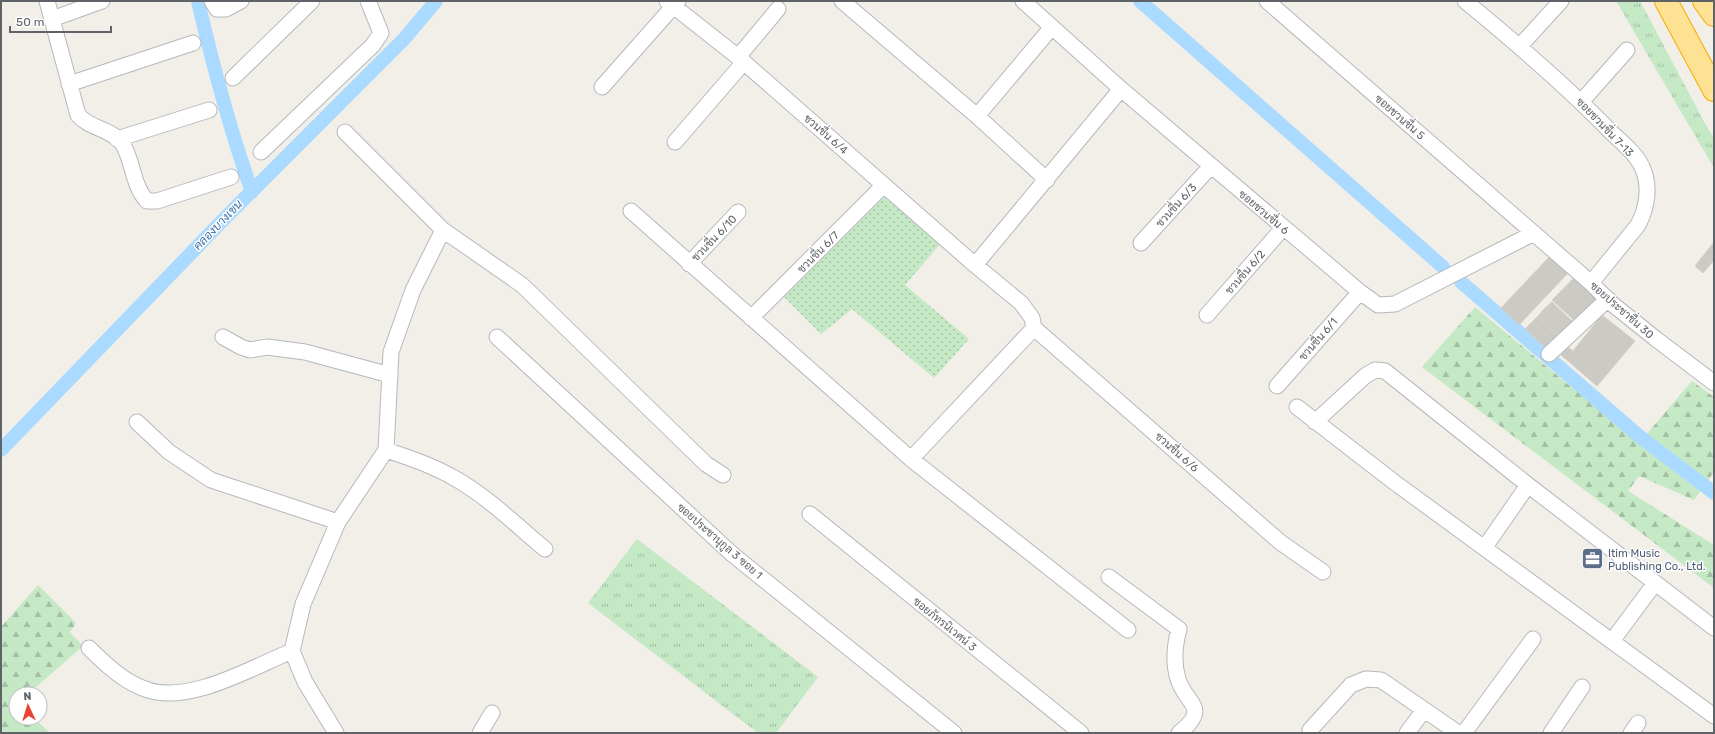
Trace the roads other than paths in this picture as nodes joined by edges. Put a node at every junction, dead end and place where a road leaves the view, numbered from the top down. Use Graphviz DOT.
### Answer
graph roads {
  1 [pos="47,1"];
  2 [pos="102,1"];
  3 [pos="241,1"];
  4 [pos="312,1"];
  5 [pos="368,1"];
  6 [pos="842,1"];
  7 [pos="1023,1"];
  8 [pos="1267,1"];
  9 [pos="1465,1"];
  10 [pos="1561,1"];
  11 [pos="1666,1"];
  12 [pos="1670,1"];
  13 [pos="1704,1"];
  14 [pos="673,3"];
  15 [pos="214,5"];
  16 [pos="778,9"];
  17 [pos="1714,15"];
  18 [pos="52,19"];
  19 [pos="1052,27"];
  20 [pos="193,43"];
  21 [pos="1520,46"];
  22 [pos="1627,50"];
  23 [pos="741,60"];
  24 [pos="1714,67"];
  25 [pos="233,78"];
  26 [pos="69,84"];
  27 [pos="602,86"];
  28 [pos="1121,89"];
  29 [pos="1714,90"];
  30 [pos="1581,102"];
  31 [pos="209,110"];
  32 [pos="977,116"];
  33 [pos="345,132"];
  34 [pos="117,139"];
  35 [pos="676,142"];
  36 [pos="261,152"];
  37 [pos="1211,166"];
  38 [pos="231,177"];
  39 [pos="1047,180"];
  40 [pos="884,185"];
  41 [pos="631,211"];
  42 [pos="738,212"];
  43 [pos="1283,228"];
  44 [pos="443,230"];
  45 [pos="1534,233"];
  46 [pos="1141,243"];
  47 [pos="689,264"];
  48 [pos="975,265"];
  49 [pos="1591,283"];
  50 [pos="1360,292"];
  51 [pos="1608,299"];
  52 [pos="1207,315"];
  53 [pos="751,318"];
  54 [pos="1034,328"];
  55 [pos="223,337"];
  56 [pos="497,337"];
  57 [pos="1549,354"];
  58 [pos="390,375"];
  59 [pos="1714,383"];
  60 [pos="1277,386"];
  61 [pos="1297,407"];
  62 [pos="137,422"];
  63 [pos="1315,422"];
  64 [pos="386,450"];
  65 [pos="911,459"];
  66 [pos="723,475"];
  67 [pos="1528,486"];
  68 [pos="810,514"];
  69 [pos="338,522"];
  70 [pos="1484,547"];
  71 [pos="545,549"];
  72 [pos="1323,572"];
  73 [pos="1109,576"];
  74 [pos="1655,583"];
  75 [pos="1714,628"];
  76 [pos="1128,630"];
  77 [pos="1533,639"];
  78 [pos="1612,641"];
  79 [pos="88,648"];
  80 [pos="292,651"];
  81 [pos="1582,687"];
  82 [pos="1424,710"];
  83 [pos="492,713"];
  84 [pos="1714,716"];
  85 [pos="1310,730"];
  86 [pos="336,733"];
  87 [pos="480,733"];
  88 [pos="954,733"];
  89 [pos="1082,733"];
  90 [pos="1179,733"];
  91 [pos="1407,733"];
  92 [pos="1458,733"];
  93 [pos="1464,733"];
  94 [pos="1551,733"];
  1 -- 18 [label="street"];
  2 -- 18 [label="street"];
  3 -- 15 [label="street"];
  4 -- 25 [label="street"];
  5 -- 36 [label="street"];
  6 -- 32 [label="street"];
  7 -- 19 [label="street, ซอยชวนชื่น 6"];
  8 -- 45 [label="street, ซอยชวนชื่น 5"];
  9 -- 21 [label="street, ซอยชวนชื่น 7-13"];
  10 -- 21 [label="street"];
  11 -- 29 [label="highway"];
  12 -- 24 [label="highway"];
  13 -- 17 [label="highway"];
  14 -- 23 [label="street, ชวนชื่น 6/4"];
  14 -- 27 [label="street, ชวนชื่น 6/4"];
  16 -- 23 [label="street"];
  18 -- 26 [label="street"];
  19 -- 28 [label="street, ซอยชวนชื่น 6"];
  19 -- 32 [label="street"];
  20 -- 26 [label="street"];
  21 -- 30 [label="street, ซอยชวนชื่น 7-13"];
  22 -- 30 [label="street"];
  23 -- 35 [label="street"];
  23 -- 40 [label="street, ชวนชื่น 6/4"];
  26 -- 34 [label="street"];
  28 -- 37 [label="street, ซอยชวนชื่น 6"];
  28 -- 39 [label="street"];
  30 -- 49 [label="street, ซอยชวนชื่น 7-13"];
  31 -- 34 [label="street"];
  32 -- 39 [label="street"];
  33 -- 44 [label="street"];
  34 -- 38 [label="street"];
  37 -- 43 [label="street, ซอยชวนชื่น 6"];
  37 -- 46 [label="street, ชวนชื่น 6/3"];
  39 -- 48 [label="street"];
  40 -- 48 [label="street, ชวนชื่น 6/4"];
  40 -- 53 [label="street, ชวนชื่น 6/7"];
  41 -- 47 [label="street"];
  42 -- 47 [label="street, ชวนชื่น 6/10"];
  43 -- 50 [label="street, ซอยชวนชื่น 6"];
  43 -- 52 [label="street, ชวนชื่น 6/2"];
  44 -- 58 [label="street"];
  44 -- 66 [label="street"];
  45 -- 49 [label="street, ซอยประชาชื่น 30"];
  45 -- 50 [label="street, ซอยชวนชื่น 6"];
  47 -- 53 [label="street"];
  48 -- 54 [label="street, ชวนชื่น 6/4"];
  49 -- 51 [label="street, ซอยประชาชื่น 30"];
  50 -- 60 [label="street, ชวนชื่น 6/1"];
  51 -- 57 [label="street"];
  51 -- 59 [label="street, ซอยประชาชื่น 30"];
  53 -- 65 [label="street"];
  54 -- 65 [label="street"];
  54 -- 72 [label="street, ชวนชื่น 6/6"];
  55 -- 58 [label="street"];
  56 -- 88 [label="street, ซอยประชานุกูล 3 ซอย 1"];
  58 -- 64 [label="street"];
  61 -- 63 [label="street"];
  62 -- 69 [label="street"];
  63 -- 67 [label="street"];
  63 -- 70 [label="street"];
  64 -- 69 [label="street"];
  64 -- 71 [label="street"];
  65 -- 76 [label="street"];
  67 -- 70 [label="street"];
  67 -- 74 [label="street"];
  68 -- 89 [label="street, ซอยภัทรนิเวศน์ 3"];
  69 -- 80 [label="street"];
  70 -- 78 [label="street"];
  73 -- 90 [label="street"];
  74 -- 75 [label="street"];
  74 -- 78 [label="street"];
  77 -- 93 [label="street"];
  78 -- 84 [label="street"];
  79 -- 80 [label="street"];
  80 -- 86 [label="street"];
  81 -- 94 [label="street"];
  82 -- 85 [label="street"];
  82 -- 91 [label="street"];
  82 -- 92 [label="street"];
  83 -- 87 [label="street"];
}
